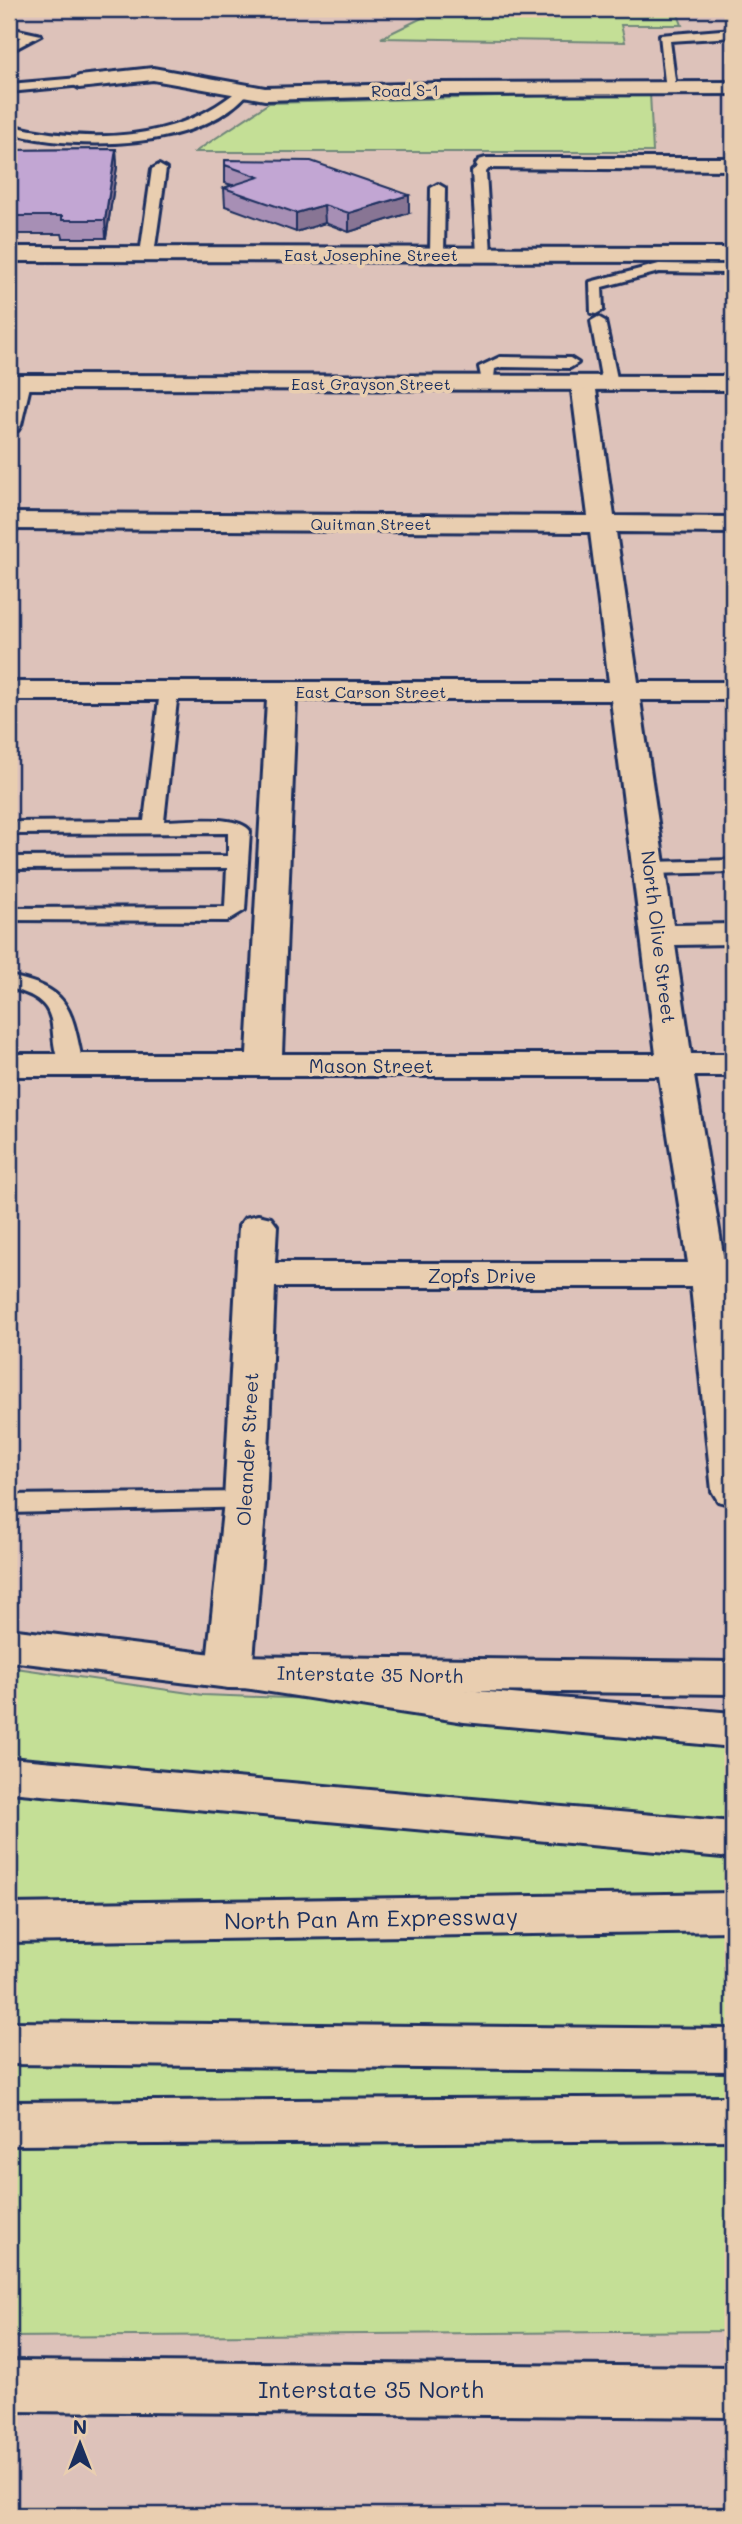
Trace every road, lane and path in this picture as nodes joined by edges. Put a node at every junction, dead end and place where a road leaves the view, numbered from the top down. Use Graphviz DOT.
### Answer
graph roads {
  1 [pos="9,32"];
  2 [pos="733,33"];
  3 [pos="9,48"];
  4 [pos="79,82"];
  5 [pos="9,88"];
  6 [pos="670,88"];
  7 [pos="733,88"];
  8 [pos="243,92"];
  9 [pos="9,129"];
  10 [pos="486,164"];
  11 [pos="733,164"];
  12 [pos="159,169"];
  13 [pos="438,188"];
  14 [pos="9,254"];
  15 [pos="147,254"];
  16 [pos="437,254"];
  17 [pos="484,254"];
  18 [pos="694,262"];
  19 [pos="729,262"];
  20 [pos="588,376"];
  21 [pos="14,382"];
  22 [pos="733,383"];
  23 [pos="9,425"];
  24 [pos="9,521"];
  25 [pos="604,525"];
  26 [pos="733,525"];
  27 [pos="9,691"];
  28 [pos="169,691"];
  29 [pos="282,691"];
  30 [pos="625,691"];
  31 [pos="733,691"];
  32 [pos="9,828"];
  33 [pos="153,828"];
  34 [pos="238,862"];
  35 [pos="9,863"];
  36 [pos="733,866"];
  37 [pos="650,868"];
  38 [pos="9,914"];
  39 [pos="733,934"];
  40 [pos="660,935"];
  41 [pos="9,982"];
  42 [pos="9,1065"];
  43 [pos="72,1065"];
  44 [pos="264,1065"];
  45 [pos="675,1065"];
  46 [pos="733,1065"];
  47 [pos="258,1226"];
  48 [pos="256,1275"];
  49 [pos="709,1275"];
  50 [pos="723,1313"];
  51 [pos="733,1491"];
  52 [pos="245,1502"];
  53 [pos="9,1504"];
  54 [pos="9,1645"];
  55 [pos="229,1672"];
  56 [pos="733,1678"];
  57 [pos="733,1730"];
  58 [pos="9,1775"];
  59 [pos="733,1840"];
  60 [pos="733,1912"];
  61 [pos="9,1923"];
  62 [pos="9,2043"];
  63 [pos="733,2050"];
  64 [pos="733,2118"];
  65 [pos="545,2121"];
  66 [pos="9,2124"];
  67 [pos="9,2151"];
  68 [pos="9,2386"];
  69 [pos="733,2392"];
  1 -- 3 [label="lane"];
  2 -- 6 [label="lane"];
  4 -- 5 [label="lane"];
  4 -- 8 [label="main road, Road S-1"];
  6 -- 7 [label="main road, Road S-1"];
  6 -- 8 [label="main road, Road S-1"];
  8 -- 9 [label="lane"];
  10 -- 11 [label="main road"];
  10 -- 17 [label="lane"];
  12 -- 15 [label="lane"];
  13 -- 16 [label="lane"];
  14 -- 15 [label="main road, East Josephine Street"];
  15 -- 16 [label="main road, East Josephine Street"];
  16 -- 17 [label="main road, East Josephine Street"];
  17 -- 18 [label="main road, East Josephine Street"];
  18 -- 19 [label="main road, East Josephine Street"];
  18 -- 20 [label="lane"];
  20 -- 21 [label="main road, East Grayson Street"];
  20 -- 22 [label="main road, East Grayson Street"];
  20 -- 25 [label="main road, North Olive Street"];
  21 -- 23 [label="main road"];
  24 -- 25 [label="main road, Quitman Street"];
  25 -- 26 [label="main road, Quitman Street"];
  25 -- 30 [label="main road, North Olive Street"];
  27 -- 28 [label="main road, East Carson Street"];
  28 -- 29 [label="main road, East Carson Street"];
  28 -- 33 [label="lane"];
  29 -- 30 [label="main road, East Carson Street"];
  29 -- 44 [label="main road"];
  30 -- 31 [label="main road, East Carson Street"];
  30 -- 37 [label="main road, North Olive Street"];
  32 -- 33 [label="lane"];
  33 -- 34 [label="lane"];
  34 -- 35 [label="lane"];
  34 -- 38 [label="lane"];
  36 -- 37 [label="lane"];
  37 -- 40 [label="main road, North Olive Street"];
  39 -- 40 [label="main road"];
  40 -- 45 [label="main road, North Olive Street"];
  41 -- 43 [label="lane"];
  42 -- 43 [label="main road, Mason Street"];
  43 -- 44 [label="main road, Mason Street"];
  44 -- 45 [label="main road, Mason Street"];
  45 -- 46 [label="main road, Mason Street"];
  45 -- 49 [label="main road, North Olive Street"];
  47 -- 48 [label="main road, Oleander Street"];
  48 -- 49 [label="main road, Zopfs Drive"];
  48 -- 52 [label="main road, Oleander Street"];
  49 -- 50 [label="main road, North Olive Street"];
  50 -- 51 [label="main road, North Olive Street"];
  52 -- 53 [label="lane"];
  52 -- 55 [label="main road, Oleander Street"];
  54 -- 55 [label="main road, Interstate 35 North"];
  55 -- 56 [label="main road, Interstate 35 North"];
  55 -- 57 [label="main road"];
  58 -- 59 [label="main road"];
  60 -- 61 [label="main road, North Pan Am Expressway"];
  62 -- 63 [label="main road"];
  64 -- 65 [label="main road"];
  65 -- 66 [label="main road"];
  65 -- 67 [label="main road"];
  68 -- 69 [label="main road, Interstate 35 North"];
}
